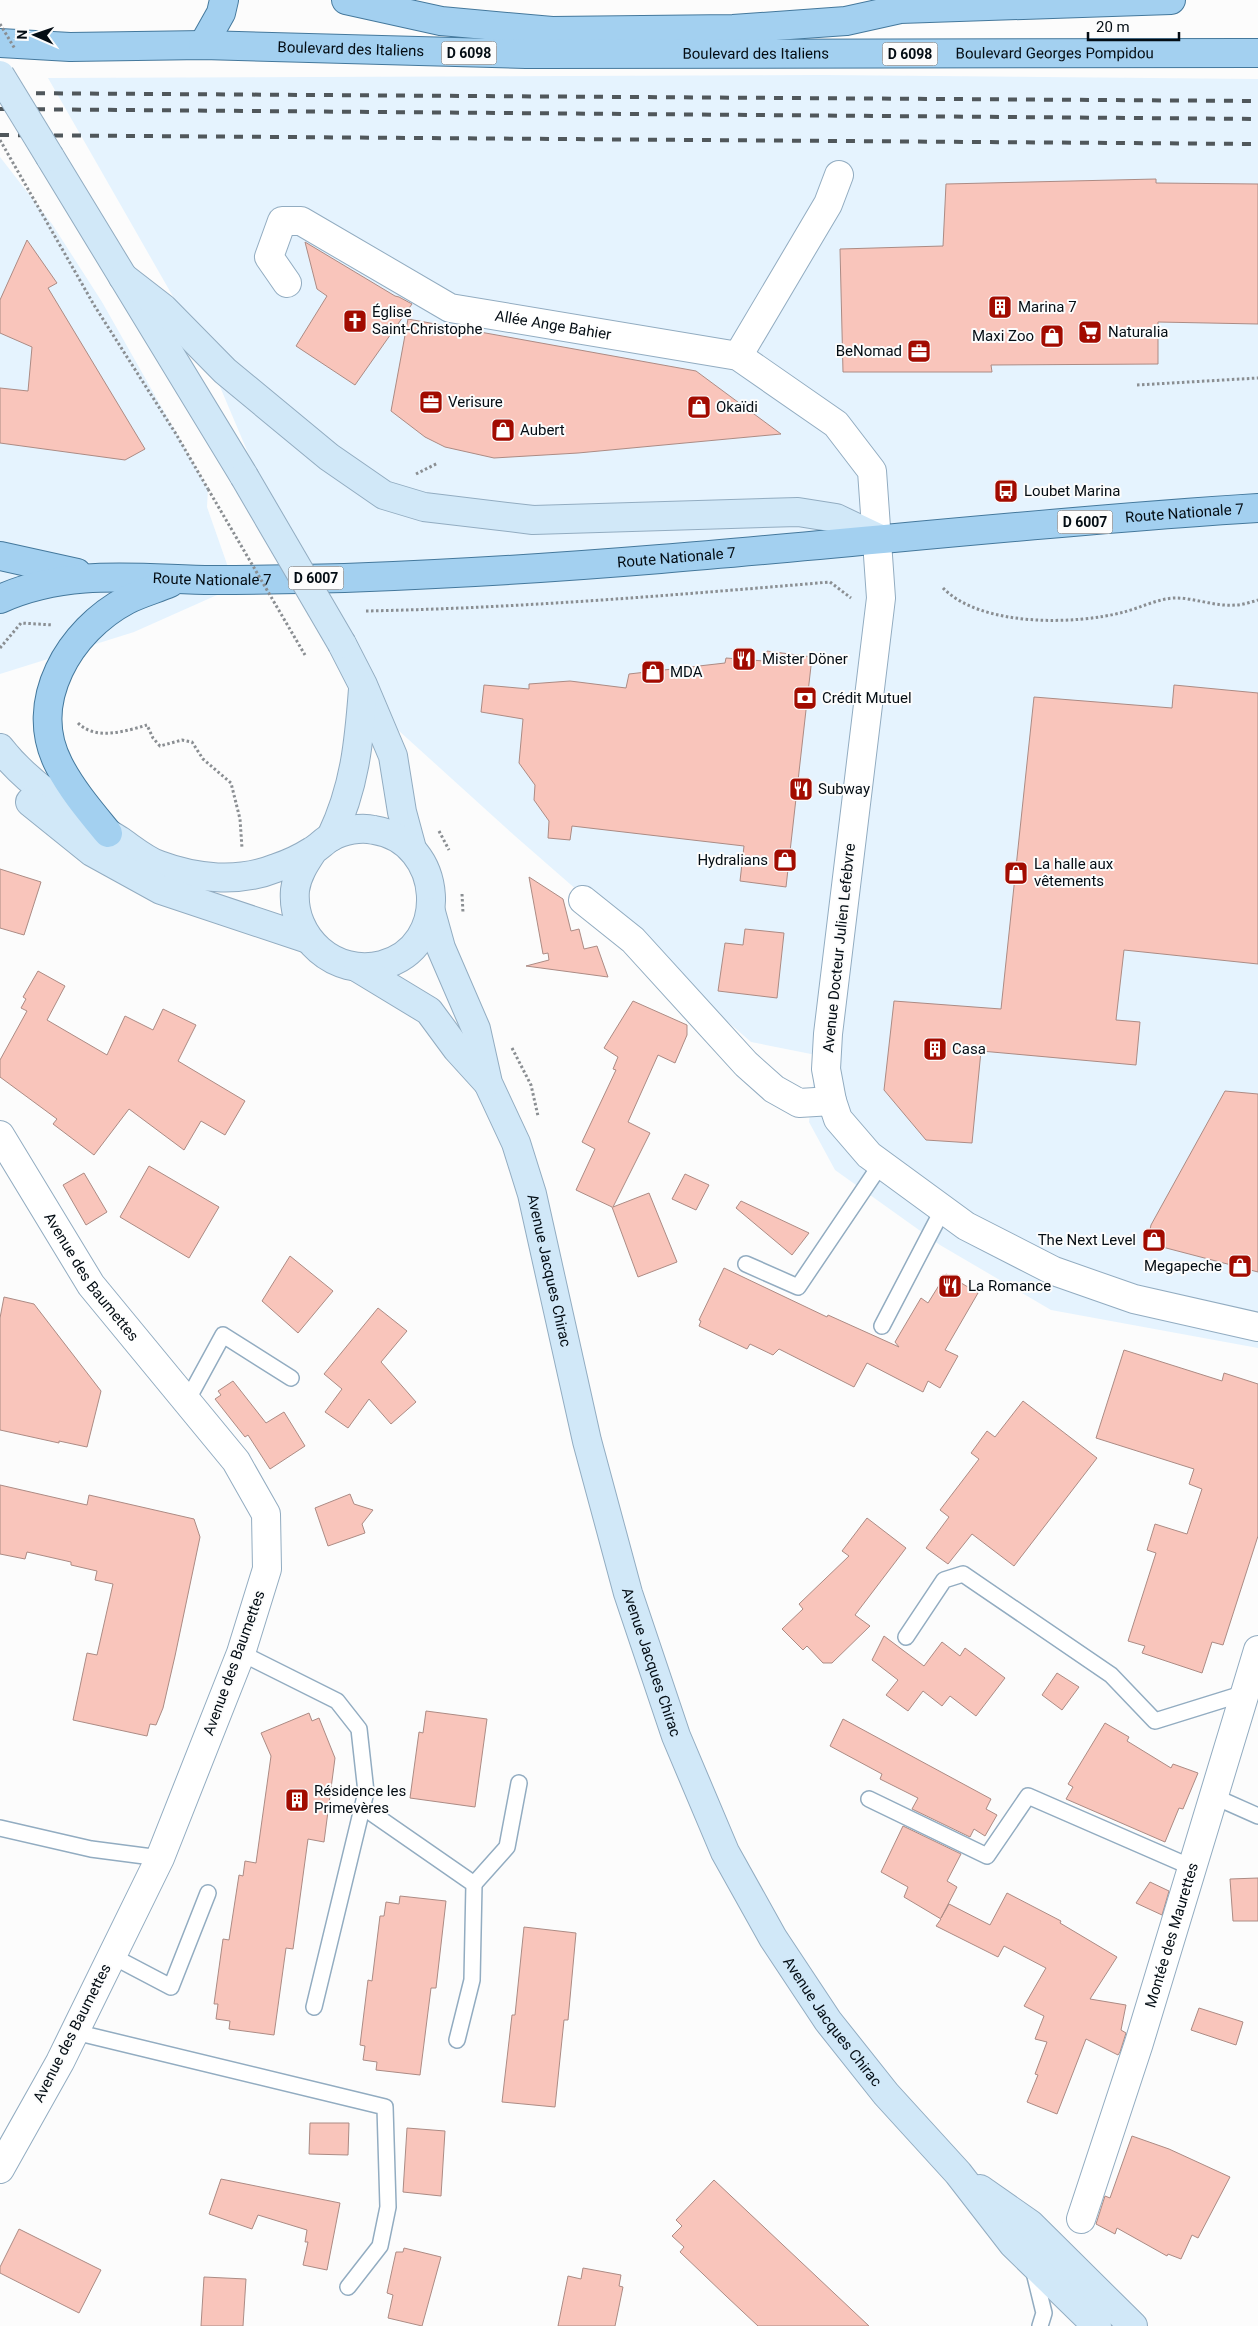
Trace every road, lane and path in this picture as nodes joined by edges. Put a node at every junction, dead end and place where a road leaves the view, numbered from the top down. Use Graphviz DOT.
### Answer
graph roads {
  1 [pos="224,0"];
  2 [pos="346,0"];
  3 [pos="1171,0"];
  4 [pos="0,43"];
  5 [pos="204,45"];
  6 [pos="1258,53"];
  7 [pos="853,54"];
  8 [pos="0,75"];
  9 [pos="0,140"];
  10 [pos="839,175"];
  11 [pos="123,277"];
  12 [pos="287,284"];
  13 [pos="738,356"];
  14 [pos="1258,378"];
  15 [pos="1137,385"];
  16 [pos="1258,508"];
  17 [pos="878,538"];
  18 [pos="0,556"];
  19 [pos="93,576"];
  20 [pos="182,579"];
  21 [pos="943,588"];
  22 [pos="881,598"];
  23 [pos="0,599"];
  24 [pos="1258,600"];
  25 [pos="366,611"];
  26 [pos="80,636"];
  27 [pos="0,648"];
  28 [pos="305,655"];
  29 [pos="363,684"];
  30 [pos="71,715"];
  31 [pos="0,748"];
  32 [pos="0,770"];
  33 [pos="108,833"];
  34 [pos="322,844"];
  35 [pos="412,849"];
  36 [pos="243,855"];
  37 [pos="583,900"];
  38 [pos="431,912"];
  39 [pos="308,939"];
  40 [pos="358,968"];
  41 [pos="509,1042"];
  42 [pos="488,1083"];
  43 [pos="832,1101"];
  44 [pos="540,1124"];
  45 [pos="0,1136"];
  46 [pos="881,1164"];
  47 [pos="943,1209"];
  48 [pos="746,1264"];
  49 [pos="882,1326"];
  50 [pos="1258,1326"];
  51 [pos="291,1378"];
  52 [pos="187,1401"];
  53 [pos="906,1637"];
  54 [pos="1258,1650"];
  55 [pos="241,1653"];
  56 [pos="1245,1693"];
  57 [pos="519,1783"];
  58 [pos="1213,1796"];
  59 [pos="869,1799"];
  60 [pos="363,1807"];
  61 [pos="1258,1816"];
  62 [pos="0,1828"];
  63 [pos="160,1858"];
  64 [pos="1191,1867"];
  65 [pos="474,1884"];
  66 [pos="208,1893"];
  67 [pos="112,1956"];
  68 [pos="314,2007"];
  69 [pos="74,2032"];
  70 [pos="457,2040"];
  71 [pos="0,2169"];
  72 [pos="958,2173"];
  73 [pos="1081,2220"];
  74 [pos="1032,2261"];
  75 [pos="348,2287"];
  76 [pos="1040,2326"];
  77 [pos="1097,2326"];
  78 [pos="1133,2326"];
  1 -- 5 [label="main road"];
  2 -- 3 [label="main road, Boulevard des Italiens / D 6098"];
  4 -- 5 [label="main road, Boulevard des Italiens / D 6098"];
  5 -- 7 [label="main road, Boulevard des Italiens / D 6098"];
  6 -- 7 [label="main road, Boulevard Georges Pompidou / D 6098"];
  8 -- 11 [label="main road, bridge"];
  9 -- 28 [label="path, bridge"];
  10 -- 13 [label="street"];
  11 -- 17 [label="main road"];
  11 -- 29 [label="main road, bridge"];
  12 -- 13 [label="street, Allée Ange Bahier"];
  13 -- 17 [label="street, Avenue Docteur Julien Lefebvre"];
  14 -- 15 [label="path"];
  16 -- 17 [label="main road, Route Nationale 7 / D 6007"];
  17 -- 20 [label="main road, Route Nationale 7 / D 6007"];
  17 -- 22 [label="street, Avenue Docteur Julien Lefebvre"];
  18 -- 19 [label="main road, Route Nationale 7 / D 6007"];
  19 -- 20 [label="main road, Route Nationale 7 / D 6007"];
  19 -- 23 [label="main road, Route Nationale 7 / D 6007"];
  20 -- 26 [label="main road"];
  21 -- 24 [label="path"];
  22 -- 25 [label="path"];
  22 -- 43 [label="street, Avenue Docteur Julien Lefebvre"];
  26 -- 27 [label="path"];
  26 -- 33 [label="main road"];
  29 -- 34 [label="main road"];
  29 -- 35 [label="main road"];
  30 -- 36 [label="path"];
  31 -- 33 [label="main road"];
  32 -- 39 [label="main road"];
  33 -- 34 [label="main road"];
  34 -- 35 [label="main road"];
  34 -- 39 [label="main road"];
  35 -- 38 [label="main road"];
  37 -- 43 [label="street"];
  38 -- 40 [label="main road"];
  38 -- 42 [label="main road, Avenue Jacques Chirac"];
  39 -- 40 [label="main road"];
  40 -- 42 [label="main road, Avenue Jacques Chirac"];
  41 -- 44 [label="path"];
  42 -- 72 [label="main road, Avenue Jacques Chirac"];
  43 -- 46 [label="street, Avenue Docteur Julien Lefebvre"];
  45 -- 52 [label="street, Avenue des Baumettes"];
  46 -- 47 [label="street, Avenue Docteur Julien Lefebvre"];
  46 -- 48 [label="lane"];
  47 -- 49 [label="lane"];
  47 -- 50 [label="street, Avenue Docteur Julien Lefebvre"];
  51 -- 52 [label="lane"];
  52 -- 55 [label="street, Avenue des Baumettes"];
  53 -- 56 [label="lane"];
  54 -- 56 [label="street, Montée des Maurettes"];
  55 -- 60 [label="lane"];
  55 -- 63 [label="street, Avenue des Baumettes"];
  56 -- 58 [label="street, Montée des Maurettes"];
  57 -- 65 [label="lane"];
  58 -- 61 [label="lane"];
  58 -- 64 [label="street, Montée des Maurettes"];
  59 -- 64 [label="lane"];
  60 -- 65 [label="lane"];
  60 -- 68 [label="lane"];
  62 -- 63 [label="lane"];
  63 -- 67 [label="street, Avenue des Baumettes"];
  64 -- 73 [label="street, Montée des Maurettes"];
  65 -- 70 [label="lane"];
  66 -- 67 [label="lane"];
  67 -- 69 [label="street, Avenue des Baumettes"];
  69 -- 71 [label="street, Avenue des Baumettes"];
  69 -- 75 [label="lane"];
  72 -- 74 [label="main road, Avenue Jacques Chirac"];
  72 -- 78 [label="main road, Avenue Jacques Chirac"];
  74 -- 76 [label="lane"];
  74 -- 77 [label="main road, Avenue Jacques Chirac"];
}
